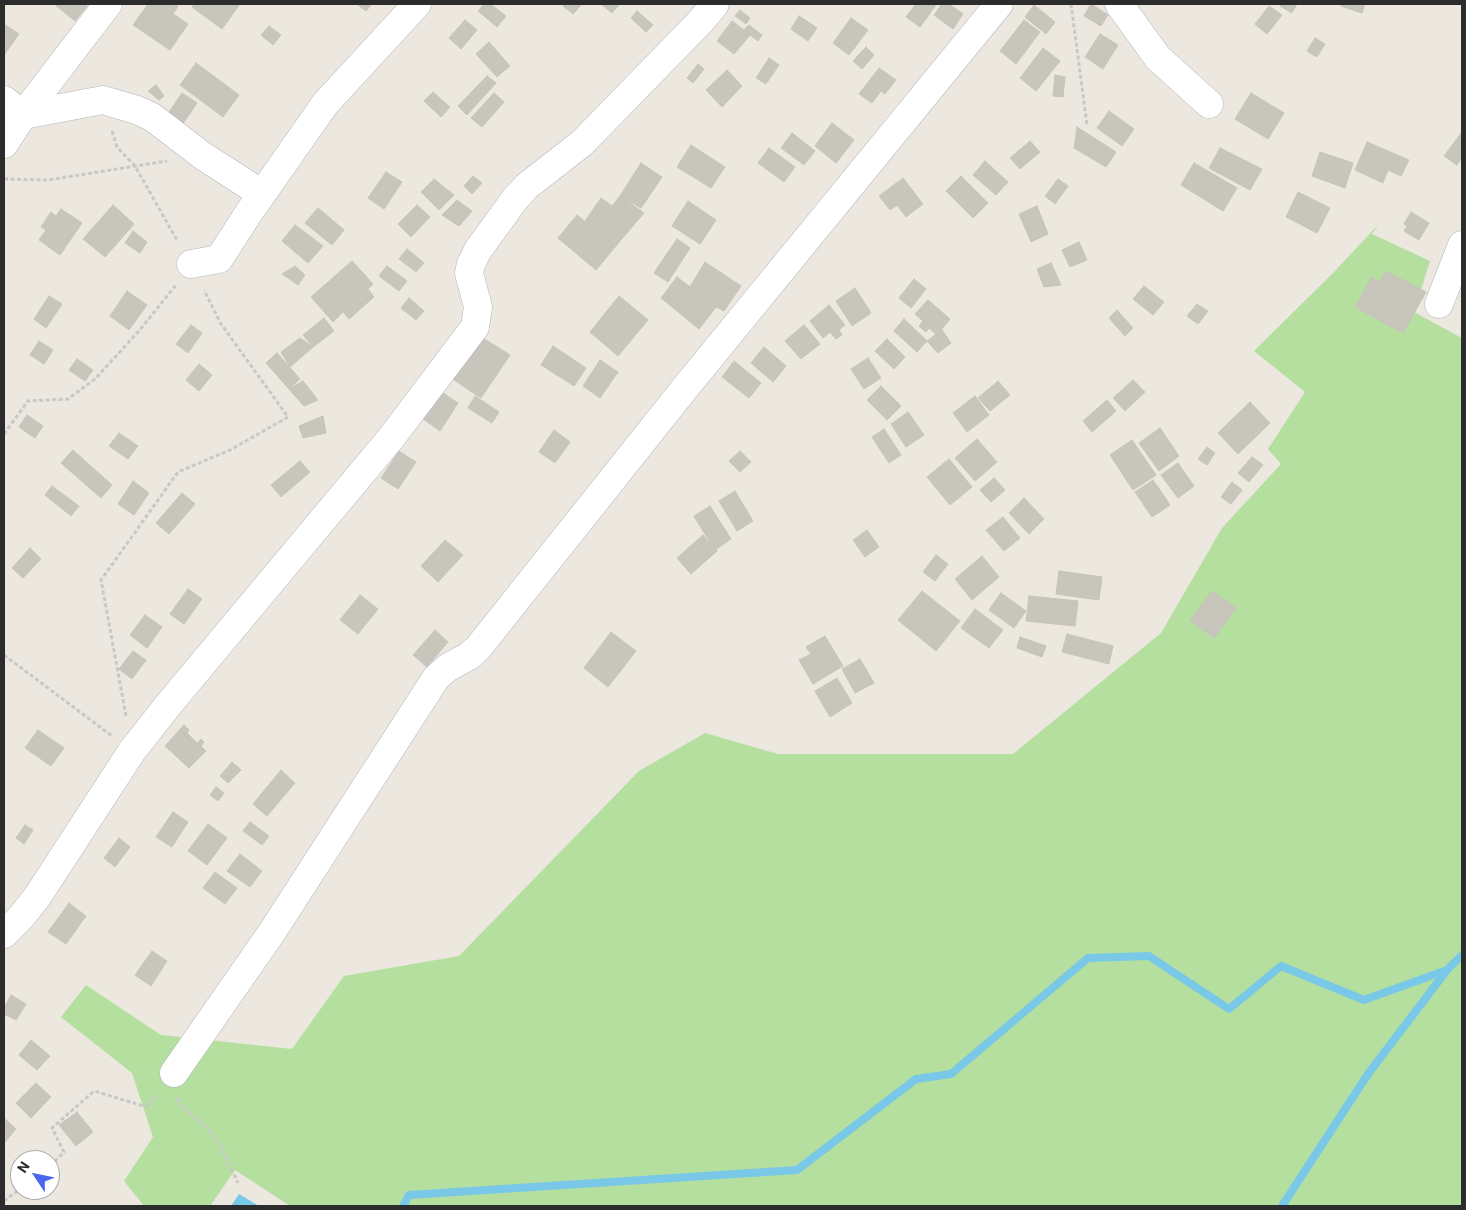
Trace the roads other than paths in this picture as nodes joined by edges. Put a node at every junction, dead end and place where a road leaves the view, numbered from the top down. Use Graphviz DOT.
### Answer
graph roads {
  1 [pos="108,4"];
  2 [pos="417,4"];
  3 [pos="715,4"];
  4 [pos="999,4"];
  5 [pos="1119,4"];
  6 [pos="1209,104"];
  7 [pos="13,107"];
  8 [pos="4,144"];
  9 [pos="262,194"];
  10 [pos="1462,244"];
  11 [pos="191,264"];
  12 [pos="1439,304"];
  13 [pos="4,934"];
  14 [pos="174,1073"];
  1 -- 7 [label="street"];
  2 -- 9 [label="street"];
  3 -- 13 [label="street"];
  4 -- 14 [label="street"];
  5 -- 6 [label="street"];
  7 -- 8 [label="street"];
  7 -- 9 [label="street"];
  9 -- 11 [label="street"];
  10 -- 12 [label="street"];
}
